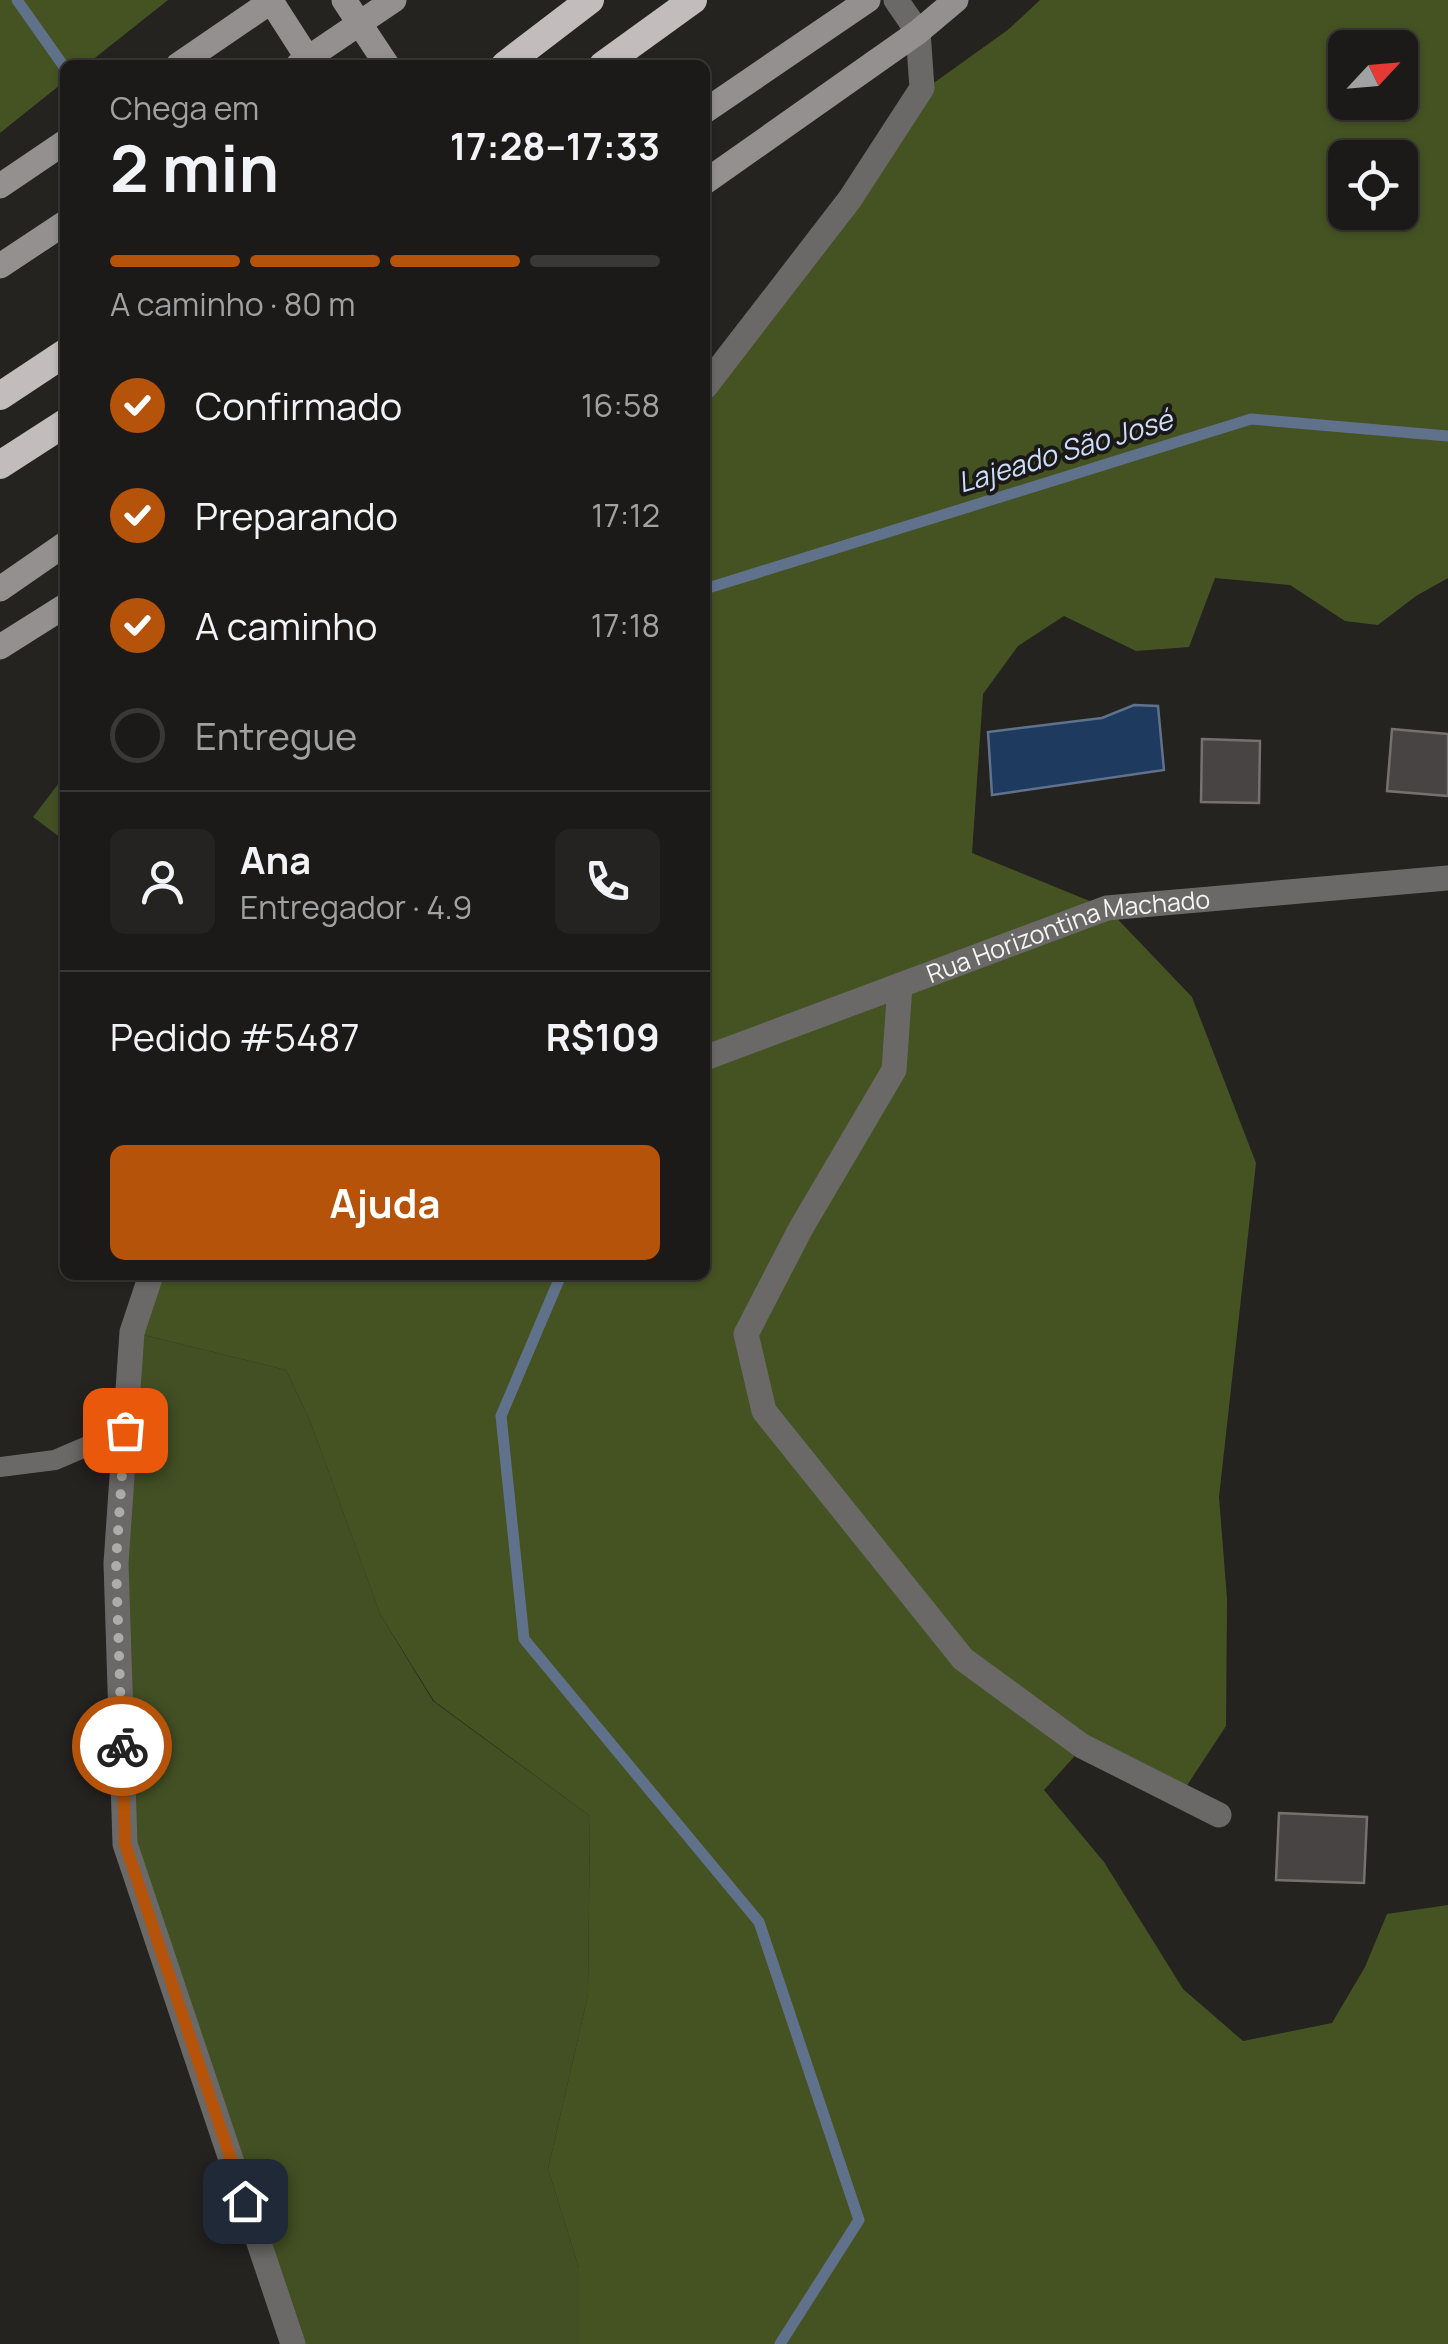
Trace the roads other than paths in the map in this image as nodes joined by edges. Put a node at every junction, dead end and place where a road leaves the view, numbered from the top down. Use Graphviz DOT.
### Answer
graph roads {
  1 [pos="272,0"];
  2 [pos="344,0"];
  3 [pos="394,0"];
  4 [pos="590,0"];
  5 [pos="692,0"];
  6 [pos="868,0"];
  7 [pos="896,0"];
  8 [pos="956,0"];
  9 [pos="359,24"];
  10 [pos="918,32"];
  11 [pos="185,60"];
  12 [pos="304,60"];
  13 [pos="310,60"];
  14 [pos="384,60"];
  15 [pos="511,60"];
  16 [pos="610,60"];
  17 [pos="710,108"];
  18 [pos="60,145"];
  19 [pos="710,178"];
  20 [pos="0,186"];
  21 [pos="60,225"];
  22 [pos="0,266"];
  23 [pos="60,356"];
  24 [pos="710,380"];
  25 [pos="0,396"];
  26 [pos="60,426"];
  27 [pos="0,465"];
  28 [pos="60,547"];
  29 [pos="0,588"];
  30 [pos="60,609"];
  31 [pos="0,646"];
  32 [pos="1448,878"];
  33 [pos="900,985"];
  34 [pos="710,1056"];
  35 [pos="149,1280"];
  36 [pos="125,1430"];
  37 [pos="0,1466"];
  38 [pos="1219,1815"];
  39 [pos="293,2344"];
  1 -- 11 [label="main road"];
  1 -- 12 [label="main road"];
  2 -- 9 [label="main road"];
  3 -- 9 [label="main road"];
  4 -- 15 [label="highway"];
  5 -- 16 [label="highway"];
  6 -- 17 [label="main road"];
  7 -- 10 [label="street"];
  8 -- 10 [label="main road"];
  9 -- 13 [label="main road"];
  9 -- 14 [label="main road"];
  10 -- 19 [label="main road"];
  10 -- 24 [label="street"];
  18 -- 20 [label="main road"];
  21 -- 22 [label="main road"];
  23 -- 25 [label="highway"];
  26 -- 27 [label="highway"];
  28 -- 29 [label="main road"];
  30 -- 31 [label="main road"];
  32 -- 33 [label="street, Rua Horizontina Machado"];
  33 -- 34 [label="street, Rua Horizontina Machado"];
  33 -- 38 [label="street"];
  35 -- 36 [label="street"];
  36 -- 37 [label="lane"];
  36 -- 39 [label="street"];
}
